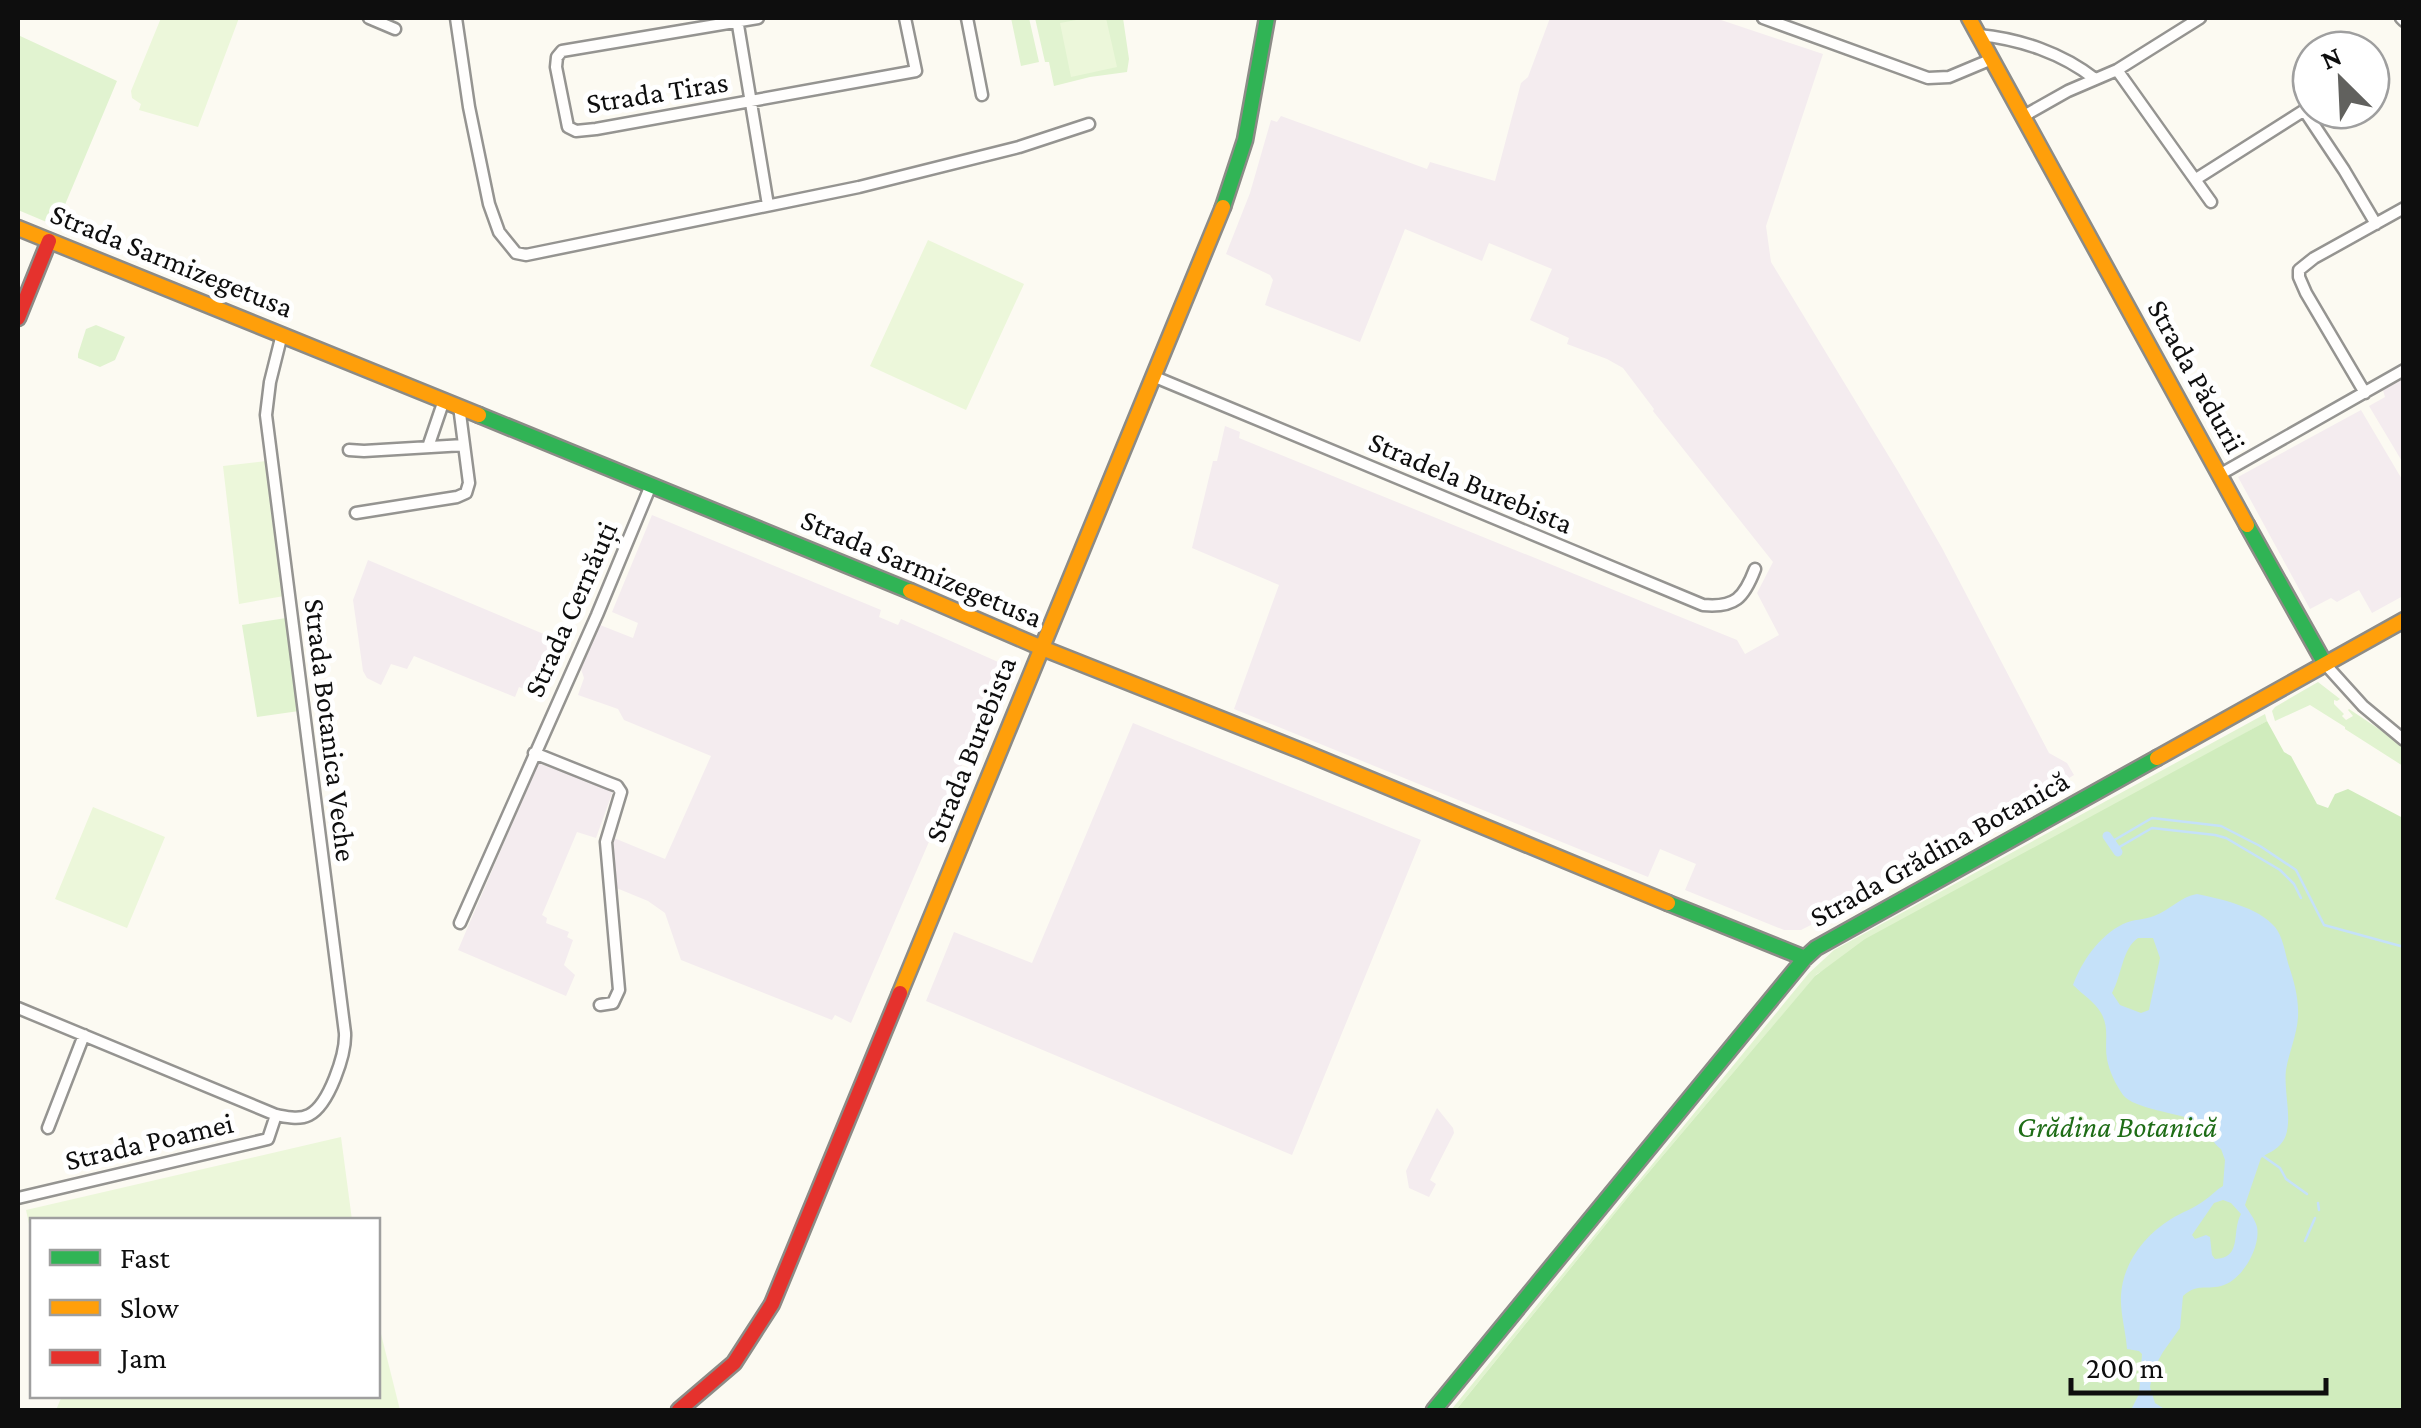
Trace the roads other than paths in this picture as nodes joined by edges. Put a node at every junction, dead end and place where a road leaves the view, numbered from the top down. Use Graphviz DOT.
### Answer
graph roads {
  1 [pos="368,18"];
  2 [pos="456,18"];
  3 [pos="758,18"];
  4 [pos="906,18"];
  5 [pos="967,18"];
  6 [pos="1267,18"];
  7 [pos="1764,18"];
  8 [pos="1969,18"];
  9 [pos="2200,18"];
  10 [pos="737,20"];
  11 [pos="395,28"];
  12 [pos="1978,35"];
  13 [pos="1992,59"];
  14 [pos="2117,70"];
  15 [pos="2095,79"];
  16 [pos="982,95"];
  17 [pos="750,102"];
  18 [pos="2022,117"];
  19 [pos="2291,118"];
  20 [pos="1089,124"];
  21 [pos="2320,130"];
  22 [pos="2196,180"];
  23 [pos="2211,202"];
  24 [pos="768,205"];
  25 [pos="2404,208"];
  26 [pos="2376,224"];
  27 [pos="18,228"];
  28 [pos="49,241"];
  29 [pos="18,318"];
  30 [pos="282,334"];
  31 [pos="2404,370"];
  32 [pos="1155,377"];
  33 [pos="2365,393"];
  34 [pos="444,400"];
  35 [pos="459,406"];
  36 [pos="464,445"];
  37 [pos="428,447"];
  38 [pos="349,450"];
  39 [pos="2219,475"];
  40 [pos="650,485"];
  41 [pos="356,514"];
  42 [pos="1755,569"];
  43 [pos="2404,620"];
  44 [pos="1042,648"];
  45 [pos="2326,664"];
  46 [pos="2404,740"];
  47 [pos="534,753"];
  48 [pos="460,922"];
  49 [pos="1805,958"];
  50 [pos="600,1005"];
  51 [pos="18,1008"];
  52 [pos="84,1035"];
  53 [pos="276,1115"];
  54 [pos="48,1128"];
  55 [pos="18,1198"];
  56 [pos="679,1410"];
  57 [pos="1434,1410"];
  1 -- 11 [label="street"];
  2 -- 24 [label="street"];
  3 -- 10 [label="street, Strada Tiras"];
  4 -- 17 [label="street, Strada Tiras"];
  5 -- 16 [label="street"];
  6 -- 32 [label="main road, Strada Burebista"];
  7 -- 13 [label="street"];
  8 -- 12 [label="main road, Strada Pădurii"];
  9 -- 14 [label="street"];
  10 -- 17 [label="street"];
  10 -- 17 [label="street, Strada Tiras"];
  12 -- 13 [label="main road, Strada Pădurii"];
  12 -- 15 [label="street"];
  13 -- 18 [label="main road, Strada Pădurii"];
  14 -- 15 [label="street"];
  14 -- 22 [label="street"];
  15 -- 18 [label="street"];
  17 -- 24 [label="street"];
  18 -- 39 [label="main road, Strada Pădurii"];
  19 -- 22 [label="street"];
  20 -- 24 [label="street"];
  21 -- 26 [label="street"];
  22 -- 23 [label="street"];
  25 -- 26 [label="street"];
  26 -- 33 [label="street"];
  27 -- 28 [label="main road, Strada Sarmizegetusa"];
  28 -- 29 [label="main road"];
  28 -- 30 [label="main road, Strada Sarmizegetusa"];
  30 -- 34 [label="main road, Strada Sarmizegetusa"];
  30 -- 53 [label="street, Strada Botanica Veche"];
  31 -- 33 [label="street"];
  32 -- 42 [label="street, Stradela Burebista"];
  32 -- 44 [label="main road, Strada Burebista"];
  33 -- 39 [label="street"];
  34 -- 35 [label="main road, Strada Sarmizegetusa"];
  34 -- 37 [label="street"];
  35 -- 36 [label="street"];
  35 -- 40 [label="main road, Strada Sarmizegetusa"];
  36 -- 37 [label="street"];
  36 -- 41 [label="street"];
  37 -- 38 [label="street"];
  39 -- 45 [label="main road, Strada Pădurii"];
  40 -- 44 [label="main road, Strada Sarmizegetusa"];
  40 -- 47 [label="street, Strada Cernăuți"];
  43 -- 45 [label="main road, Strada Grădina Botanică"];
  44 -- 49 [label="main road, Strada Sarmizegetusa"];
  44 -- 56 [label="main road, Strada Burebista"];
  45 -- 46 [label="street, Strada Pădurii"];
  45 -- 49 [label="main road, Strada Grădina Botanică"];
  47 -- 48 [label="street, Strada Cernăuți"];
  47 -- 50 [label="street"];
  49 -- 57 [label="main road, Strada Grădina Botanică"];
  51 -- 52 [label="street"];
  52 -- 53 [label="street"];
  52 -- 54 [label="street"];
  53 -- 55 [label="street, Strada Poamei"];
}
